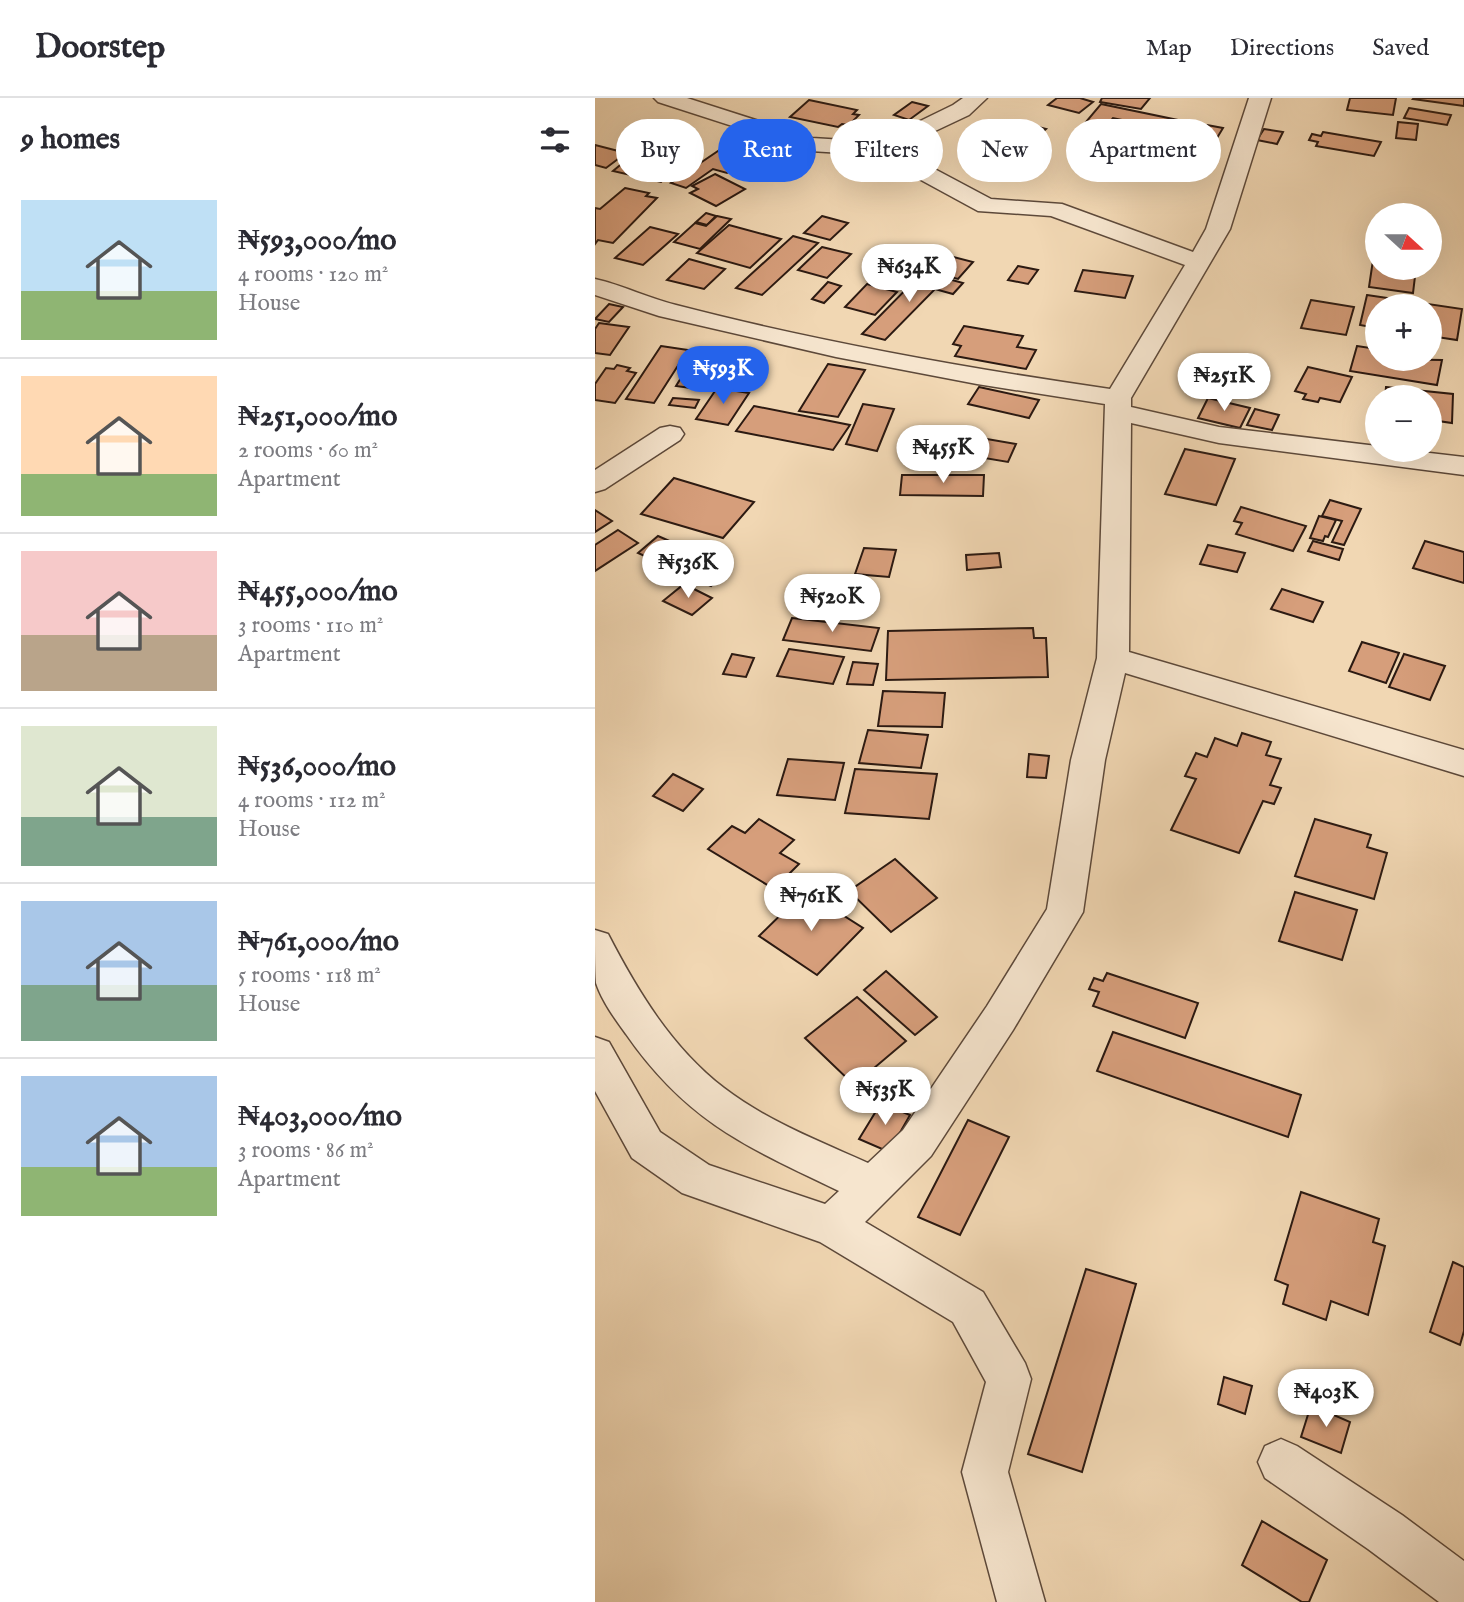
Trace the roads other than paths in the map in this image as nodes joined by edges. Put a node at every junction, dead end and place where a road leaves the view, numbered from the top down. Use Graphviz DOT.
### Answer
graph roads {
  1 [pos="666,98"];
  2 [pos="976,98"];
  3 [pos="1260,98"];
  4 [pos="942,119"];
  5 [pos="830,145"];
  6 [pos="941,182"];
  7 [pos="1199,262"];
  8 [pos="595,286"];
  9 [pos="1118,405"];
  10 [pos="670,434"];
  11 [pos="1464,466"];
  12 [pos="595,483"];
  13 [pos="1114,658"];
  14 [pos="1464,763"];
  15 [pos="595,945"];
  16 [pos="595,1054"];
  17 [pos="872,1186"];
  18 [pos="832,1226"];
  19 [pos="1281,1462"];
  20 [pos="1464,1591"];
  21 [pos="1021,1602"];
  1 -- 5 [label="street"];
  2 -- 4 [label="street"];
  3 -- 7 [label="street"];
  6 -- 7 [label="street"];
  7 -- 9 [label="street"];
  8 -- 9 [label="street"];
  9 -- 11 [label="street"];
  9 -- 13 [label="street"];
  10 -- 12 [label="street"];
  13 -- 14 [label="street"];
  13 -- 17 [label="street"];
  15 -- 17 [label="street"];
  16 -- 18 [label="street"];
  17 -- 18 [label="street"];
  18 -- 21 [label="street"];
  19 -- 20 [label="street"];
}
